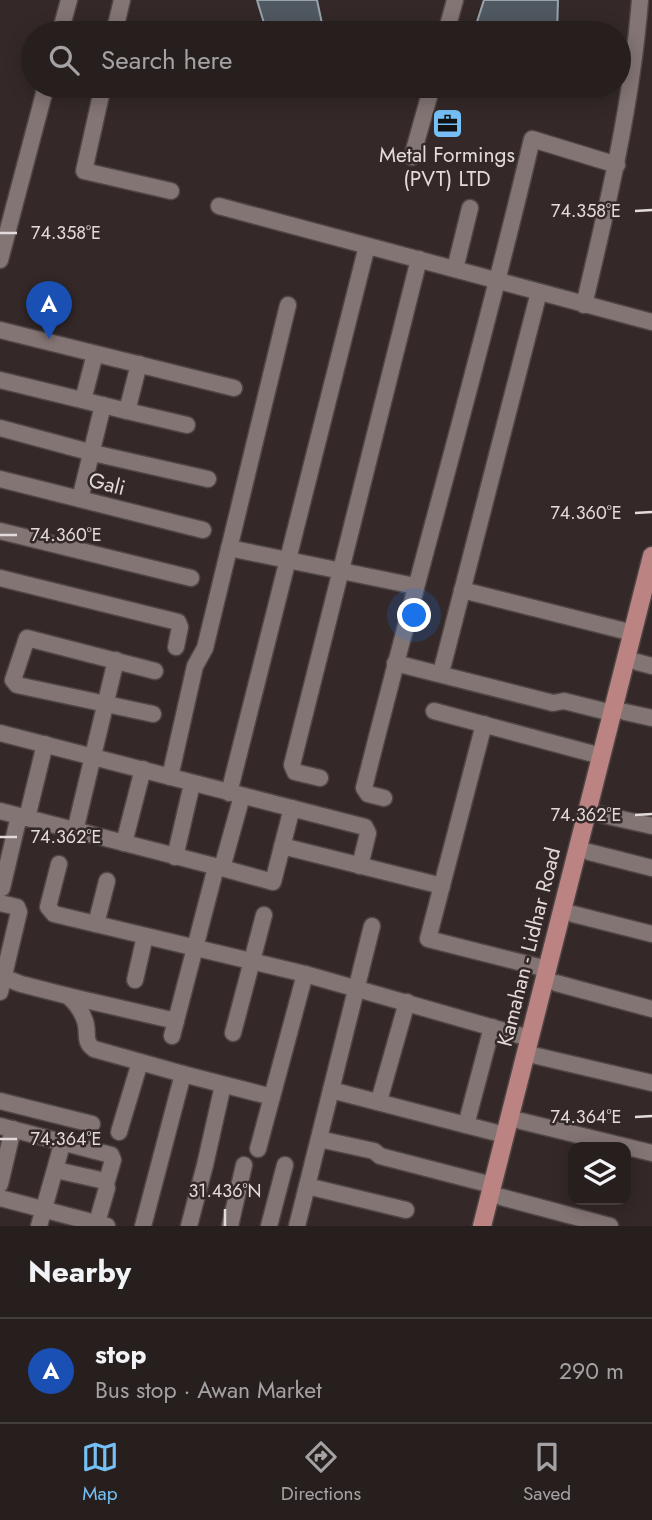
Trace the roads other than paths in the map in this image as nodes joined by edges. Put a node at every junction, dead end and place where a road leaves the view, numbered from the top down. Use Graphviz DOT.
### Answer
graph roads {
  1 [pos="69,0"];
  2 [pos="122,0"];
  3 [pos="455,0"];
  4 [pos="640,0"];
  5 [pos="63,21"];
  6 [pos="117,21"];
  7 [pos="449,21"];
  8 [pos="631,79"];
  9 [pos="43,98"];
  10 [pos="100,98"];
  11 [pos="429,98"];
  12 [pos="628,98"];
  13 [pos="412,157"];
  14 [pos="617,165"];
  15 [pos="172,191"];
  16 [pos="219,206"];
  17 [pos="470,208"];
  18 [pos="367,246"];
  19 [pos="0,260"];
  20 [pos="419,260"];
  21 [pos="455,269"];
  22 [pos="498,281"];
  23 [pos="539,292"];
  24 [pos="288,304"];
  25 [pos="584,304"];
  26 [pos="652,323"];
  27 [pos="0,330"];
  28 [pos="94,354"];
  29 [pos="139,364"];
  30 [pos="0,380"];
  31 [pos="234,388"];
  32 [pos="83,400"];
  33 [pos="103,405"];
  34 [pos="127,411"];
  35 [pos="187,425"];
  36 [pos="0,428"];
  37 [pos="93,453"];
  38 [pos="0,479"];
  39 [pos="208,479"];
  40 [pos="80,499"];
  41 [pos="203,530"];
  42 [pos="0,531"];
  43 [pos="229,548"];
  44 [pos="652,556"];
  45 [pos="288,560"];
  46 [pos="340,570"];
  47 [pos="191,578"];
  48 [pos="0,579"];
  49 [pos="415,586"];
  50 [pos="462,590"];
  51 [pos="652,604"];
  52 [pos="633,633"];
  53 [pos="176,647"];
  54 [pos="116,660"];
  55 [pos="395,663"];
  56 [pos="645,664"];
  57 [pos="443,665"];
  58 [pos="155,671"];
  59 [pos="106,705"];
  60 [pos="434,711"];
  61 [pos="618,713"];
  62 [pos="153,714"];
  63 [pos="652,718"];
  64 [pos="484,724"];
  65 [pos="0,733"];
  66 [pos="45,744"];
  67 [pos="601,756"];
  68 [pos="92,757"];
  69 [pos="143,769"];
  70 [pos="170,777"];
  71 [pos="320,778"];
  72 [pos="192,784"];
  73 [pos="236,795"];
  74 [pos="384,798"];
  75 [pos="292,808"];
  76 [pos="0,811"];
  77 [pos="599,814"];
  78 [pos="23,817"];
  79 [pos="652,826"];
  80 [pos="75,831"];
  81 [pos="124,843"];
  82 [pos="282,846"];
  83 [pos="589,852"];
  84 [pos="175,857"];
  85 [pos="59,864"];
  86 [pos="359,866"];
  87 [pos="219,868"];
  88 [pos="652,868"];
  89 [pos="107,881"];
  90 [pos="442,886"];
  91 [pos="1,895"];
  92 [pos="573,914"];
  93 [pos="264,915"];
  94 [pos="96,924"];
  95 [pos="372,926"];
  96 [pos="652,933"];
  97 [pos="145,936"];
  98 [pos="195,949"];
  99 [pos="252,961"];
  100 [pos="305,974"];
  101 [pos="551,976"];
  102 [pos="135,980"];
  103 [pos="1,982"];
  104 [pos="357,988"];
  105 [pos="68,996"];
  106 [pos="407,1002"];
  107 [pos="652,1009"];
  108 [pos="492,1027"];
  109 [pos="233,1033"];
  110 [pos="529,1038"];
  111 [pos="537,1056"];
  112 [pos="140,1062"];
  113 [pos="183,1074"];
  114 [pos="652,1083"];
  115 [pos="223,1085"];
  116 [pos="331,1090"];
  117 [pos="272,1097"];
  118 [pos="0,1101"];
  119 [pos="379,1101"];
  120 [pos="521,1121"];
  121 [pos="92,1124"];
  122 [pos="466,1125"];
  123 [pos="7,1128"];
  124 [pos="119,1132"];
  125 [pos="505,1135"];
  126 [pos="319,1139"];
  127 [pos="63,1141"];
  128 [pos="258,1149"];
  129 [pos="652,1153"];
  130 [pos="244,1165"];
  131 [pos="285,1165"];
  132 [pos="56,1170"];
  133 [pos="0,1184"];
  134 [pos="106,1184"];
  135 [pos="307,1186"];
  136 [pos="497,1191"];
  137 [pos="0,1198"];
  138 [pos="43,1209"];
  139 [pos="405,1210"];
  140 [pos="100,1225"];
  141 [pos="39,1226"];
  142 [pos="143,1226"];
  143 [pos="189,1226"];
  144 [pos="230,1226"];
  145 [pos="270,1226"];
  146 [pos="297,1226"];
  147 [pos="482,1226"];
  148 [pos="494,1226"];
  149 [pos="610,1226"];
  1 -- 5 [label="street"];
  2 -- 6 [label="street"];
  3 -- 7 [label="street"];
  4 -- 8 [label="street"];
  9 -- 19 [label="street"];
  10 -- 15 [label="street"];
  11 -- 13 [label="street"];
  12 -- 14 [label="street"];
  14 -- 22 [label="street"];
  14 -- 25 [label="street"];
  16 -- 18 [label="street"];
  17 -- 21 [label="street"];
  18 -- 20 [label="street"];
  18 -- 45 [label="street"];
  20 -- 21 [label="street"];
  20 -- 46 [label="street"];
  21 -- 22 [label="street"];
  22 -- 23 [label="street"];
  22 -- 49 [label="street"];
  23 -- 25 [label="street"];
  23 -- 50 [label="street"];
  24 -- 43 [label="street"];
  25 -- 26 [label="street"];
  27 -- 28 [label="street"];
  28 -- 29 [label="street"];
  28 -- 32 [label="street"];
  29 -- 31 [label="street"];
  29 -- 34 [label="street"];
  30 -- 32 [label="street"];
  32 -- 33 [label="street"];
  33 -- 34 [label="street"];
  33 -- 37 [label="street"];
  34 -- 35 [label="street"];
  36 -- 37 [label="street"];
  37 -- 39 [label="street"];
  37 -- 40 [label="street"];
  38 -- 40 [label="street, Gali"];
  40 -- 41 [label="street, Gali"];
  42 -- 47 [label="street"];
  43 -- 45 [label="street"];
  43 -- 70 [label="street"];
  44 -- 52 [label="main road, Kamahan - Lidhar Road"];
  45 -- 46 [label="street"];
  45 -- 73 [label="street"];
  46 -- 49 [label="street"];
  46 -- 71 [label="street"];
  48 -- 53 [label="street"];
  49 -- 55 [label="street"];
  50 -- 52 [label="street"];
  50 -- 57 [label="street"];
  51 -- 56 [label="main road, Kamahan - Lidhar Road"];
  52 -- 61 [label="main road, Kamahan - Lidhar Road"];
  54 -- 58 [label="street"];
  54 -- 59 [label="street"];
  54 -- 59 [label="street"];
  55 -- 61 [label="street"];
  55 -- 74 [label="street"];
  56 -- 61 [label="main road, Kamahan - Lidhar Road"];
  59 -- 62 [label="street"];
  59 -- 68 [label="street"];
  60 -- 64 [label="street"];
  61 -- 63 [label="street"];
  61 -- 67 [label="main road, Kamahan - Lidhar Road"];
  61 -- 77 [label="main road, Kamahan - Lidhar Road"];
  64 -- 67 [label="street"];
  64 -- 90 [label="street"];
  65 -- 66 [label="street"];
  66 -- 68 [label="street"];
  66 -- 78 [label="street"];
  67 -- 101 [label="main road, Kamahan - Lidhar Road"];
  68 -- 69 [label="street"];
  68 -- 80 [label="street"];
  69 -- 70 [label="street"];
  69 -- 81 [label="street"];
  70 -- 72 [label="street"];
  72 -- 73 [label="street"];
  72 -- 84 [label="street"];
  73 -- 75 [label="street"];
  73 -- 87 [label="street"];
  75 -- 82 [label="street"];
  75 -- 86 [label="street"];
  76 -- 78 [label="street"];
  77 -- 79 [label="street"];
  77 -- 83 [label="main road, Kamahan - Lidhar Road"];
  78 -- 80 [label="street"];
  78 -- 91 [label="street"];
  80 -- 81 [label="street"];
  81 -- 84 [label="street"];
  82 -- 86 [label="street"];
  82 -- 87 [label="street"];
  83 -- 88 [label="street"];
  83 -- 92 [label="main road, Kamahan - Lidhar Road"];
  84 -- 87 [label="street"];
  85 -- 94 [label="street"];
  86 -- 90 [label="street"];
  87 -- 98 [label="street"];
  89 -- 94 [label="street"];
  90 -- 101 [label="street"];
  91 -- 103 [label="street"];
  92 -- 96 [label="street"];
  92 -- 101 [label="main road, Kamahan - Lidhar Road"];
  93 -- 99 [label="street"];
  94 -- 97 [label="street"];
  95 -- 104 [label="street"];
  97 -- 98 [label="street"];
  97 -- 102 [label="street"];
  98 -- 99 [label="street"];
  98 -- 105 [label="street"];
  99 -- 100 [label="street"];
  99 -- 109 [label="street"];
  100 -- 104 [label="street"];
  100 -- 117 [label="street"];
  101 -- 107 [label="street"];
  101 -- 110 [label="main road, Kamahan - Lidhar Road"];
  101 -- 111 [label="main road, Kamahan - Lidhar Road"];
  103 -- 105 [label="street"];
  104 -- 106 [label="street"];
  104 -- 116 [label="street"];
  105 -- 112 [label="street"];
  106 -- 108 [label="street"];
  106 -- 119 [label="street"];
  108 -- 110 [label="street"];
  108 -- 122 [label="street"];
  110 -- 125 [label="main road, Kamahan - Lidhar Road"];
  111 -- 114 [label="street"];
  111 -- 120 [label="main road, Kamahan - Lidhar Road"];
  112 -- 113 [label="street"];
  112 -- 124 [label="street"];
  113 -- 115 [label="street"];
  113 -- 142 [label="street"];
  115 -- 117 [label="street"];
  115 -- 143 [label="street"];
  116 -- 119 [label="street"];
  116 -- 126 [label="street"];
  117 -- 128 [label="street"];
  118 -- 121 [label="street"];
  119 -- 122 [label="street"];
  120 -- 129 [label="street"];
  120 -- 136 [label="main road, Kamahan - Lidhar Road"];
  122 -- 125 [label="street"];
  123 -- 127 [label="street"];
  123 -- 133 [label="street"];
  125 -- 136 [label="main road, Kamahan - Lidhar Road"];
  126 -- 135 [label="street"];
  126 -- 136 [label="street"];
  127 -- 132 [label="street"];
  127 -- 134 [label="street"];
  130 -- 144 [label="street"];
  131 -- 145 [label="street"];
  132 -- 134 [label="street"];
  132 -- 138 [label="street"];
  134 -- 140 [label="street"];
  135 -- 139 [label="street"];
  135 -- 146 [label="street"];
  136 -- 147 [label="main road, Kamahan - Lidhar Road"];
  136 -- 148 [label="main road, Kamahan - Lidhar Road"];
  136 -- 149 [label="street"];
  137 -- 138 [label="street"];
  138 -- 140 [label="street"];
  138 -- 141 [label="street"];
}
